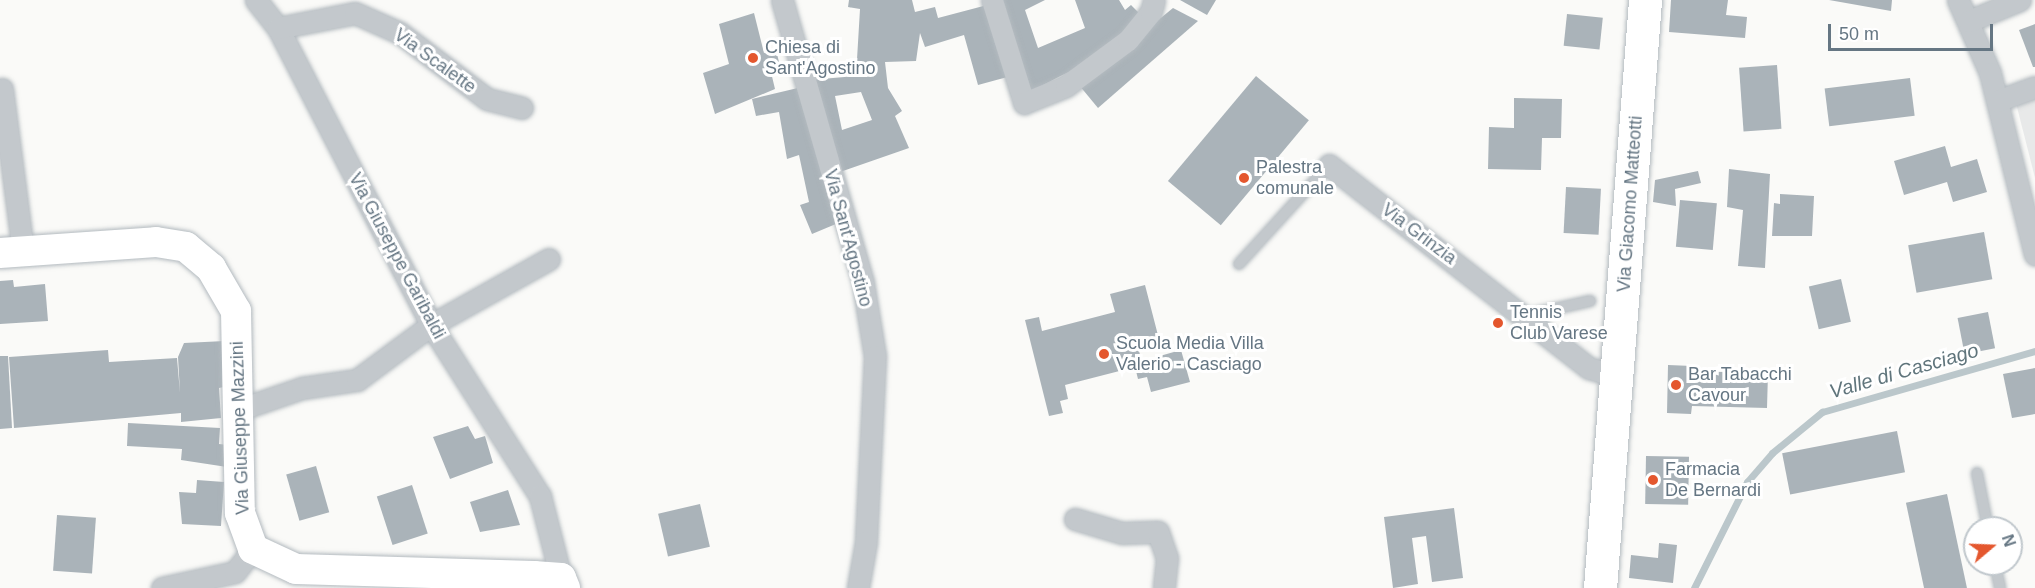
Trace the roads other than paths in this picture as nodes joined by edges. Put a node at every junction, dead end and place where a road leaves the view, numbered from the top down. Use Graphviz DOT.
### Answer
graph roads {
  1 [pos="256,0"];
  2 [pos="782,0"];
  3 [pos="992,0"];
  4 [pos="1154,0"];
  5 [pos="1645,0"];
  6 [pos="1958,0"];
  7 [pos="2020,0"];
  8 [pos="1969,21"];
  9 [pos="278,28"];
  10 [pos="2035,87"];
  11 [pos="2,89"];
  12 [pos="1997,101"];
  13 [pos="522,108"];
  14 [pos="1329,165"];
  15 [pos="12,252"];
  16 [pos="2035,255"];
  17 [pos="549,259"];
  18 [pos="1239,264"];
  19 [pos="1590,301"];
  20 [pos="1523,316"];
  21 [pos="431,325"];
  22 [pos="1618,378"];
  23 [pos="238,410"];
  24 [pos="1977,473"];
  25 [pos="1986,516"];
  26 [pos="1075,519"];
  27 [pos="253,549"];
  28 [pos="296,578"];
  29 [pos="563,583"];
  30 [pos="162,588"];
  31 [pos="858,588"];
  32 [pos="1164,588"];
  33 [pos="1600,588"];
  1 -- 9 [label="street, Via Giuseppe Garibaldi"];
  2 -- 31 [label="street, Via Sant'Agostino"];
  3 -- 4 [label="street"];
  5 -- 22 [label="main road, Via Giacomo Matteotti"];
  6 -- 8 [label="street"];
  7 -- 8 [label="street"];
  8 -- 12 [label="street"];
  9 -- 13 [label="street, Via Scalette"];
  9 -- 21 [label="street, Via Giuseppe Garibaldi"];
  10 -- 12 [label="street"];
  11 -- 15 [label="street, Via Giuseppe Mazzini"];
  12 -- 16 [label="street"];
  14 -- 18 [label="lane, Via Grinzia"];
  14 -- 20 [label="street, Via Grinzia"];
  15 -- 23 [label="street, Via Giuseppe Mazzini"];
  17 -- 21 [label="street"];
  19 -- 20 [label="lane"];
  20 -- 22 [label="street, Via Grinzia"];
  21 -- 23 [label="street"];
  21 -- 29 [label="street, Via Giuseppe Garibaldi"];
  22 -- 33 [label="main road, Via Giacomo Matteotti"];
  23 -- 27 [label="street, Via Giuseppe Mazzini"];
  24 -- 25 [label="lane"];
  26 -- 32 [label="street"];
  27 -- 28 [label="street"];
  27 -- 30 [label="street"];
  28 -- 29 [label="street"];
}
